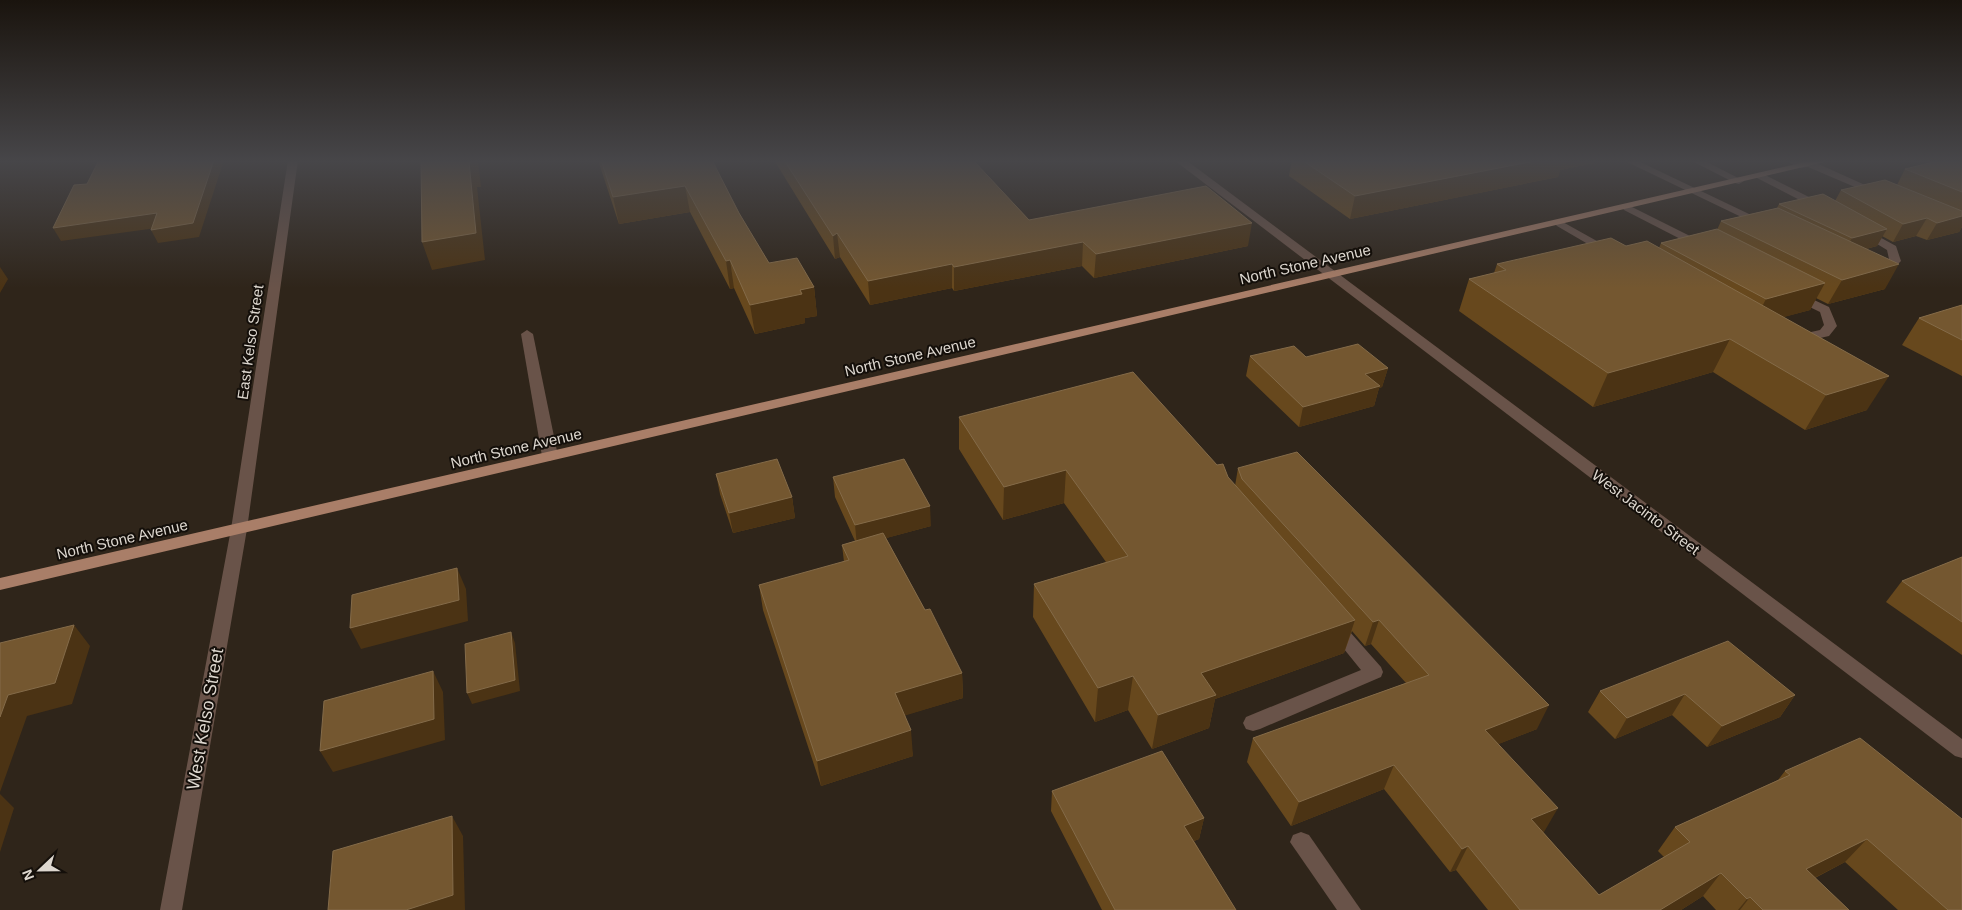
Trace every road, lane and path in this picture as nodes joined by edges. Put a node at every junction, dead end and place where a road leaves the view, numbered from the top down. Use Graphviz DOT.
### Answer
graph roads {
  1 [pos="287,202"];
  2 [pos="1234,202"];
  3 [pos="1649,202"];
  4 [pos="1719,202"];
  5 [pos="1811,202"];
  6 [pos="1628,208"];
  7 [pos="1829,212"];
  8 [pos="1561,224"];
  9 [pos="1854,226"];
  10 [pos="1774,228"];
  11 [pos="1710,250"];
  12 [pos="1618,258"];
  13 [pos="1866,266"];
  14 [pos="1329,275"];
  15 [pos="1781,287"];
  16 [pos="527,334"];
  17 [pos="1787,338"];
  18 [pos="550,456"];
  19 [pos="239,529"];
  20 [pos="0,584"];
  21 [pos="1324,614"];
  22 [pos="1253,723"];
  23 [pos="1962,750"];
  24 [pos="1301,842"];
  25 [pos="171,910"];
  26 [pos="1350,910"];
  1 -- 19 [label="street, East Kelso Street"];
  2 -- 14 [label="street, West Jacinto Street"];
  3 -- 6 [label="main road, North Stone Avenue"];
  4 -- 10 [label="street"];
  5 -- 7 [label="street"];
  6 -- 8 [label="main road, North Stone Avenue"];
  6 -- 11 [label="street"];
  8 -- 12 [label="street"];
  8 -- 14 [label="main road, North Stone Avenue"];
  9 -- 13 [label="street"];
  14 -- 18 [label="main road, North Stone Avenue"];
  14 -- 23 [label="street, West Jacinto Street"];
  15 -- 17 [label="street"];
  16 -- 18 [label="street"];
  18 -- 19 [label="main road, North Stone Avenue"];
  19 -- 20 [label="main road, North Stone Avenue"];
  19 -- 25 [label="street, West Kelso Street"];
  21 -- 22 [label="street"];
  24 -- 26 [label="street"];
}
